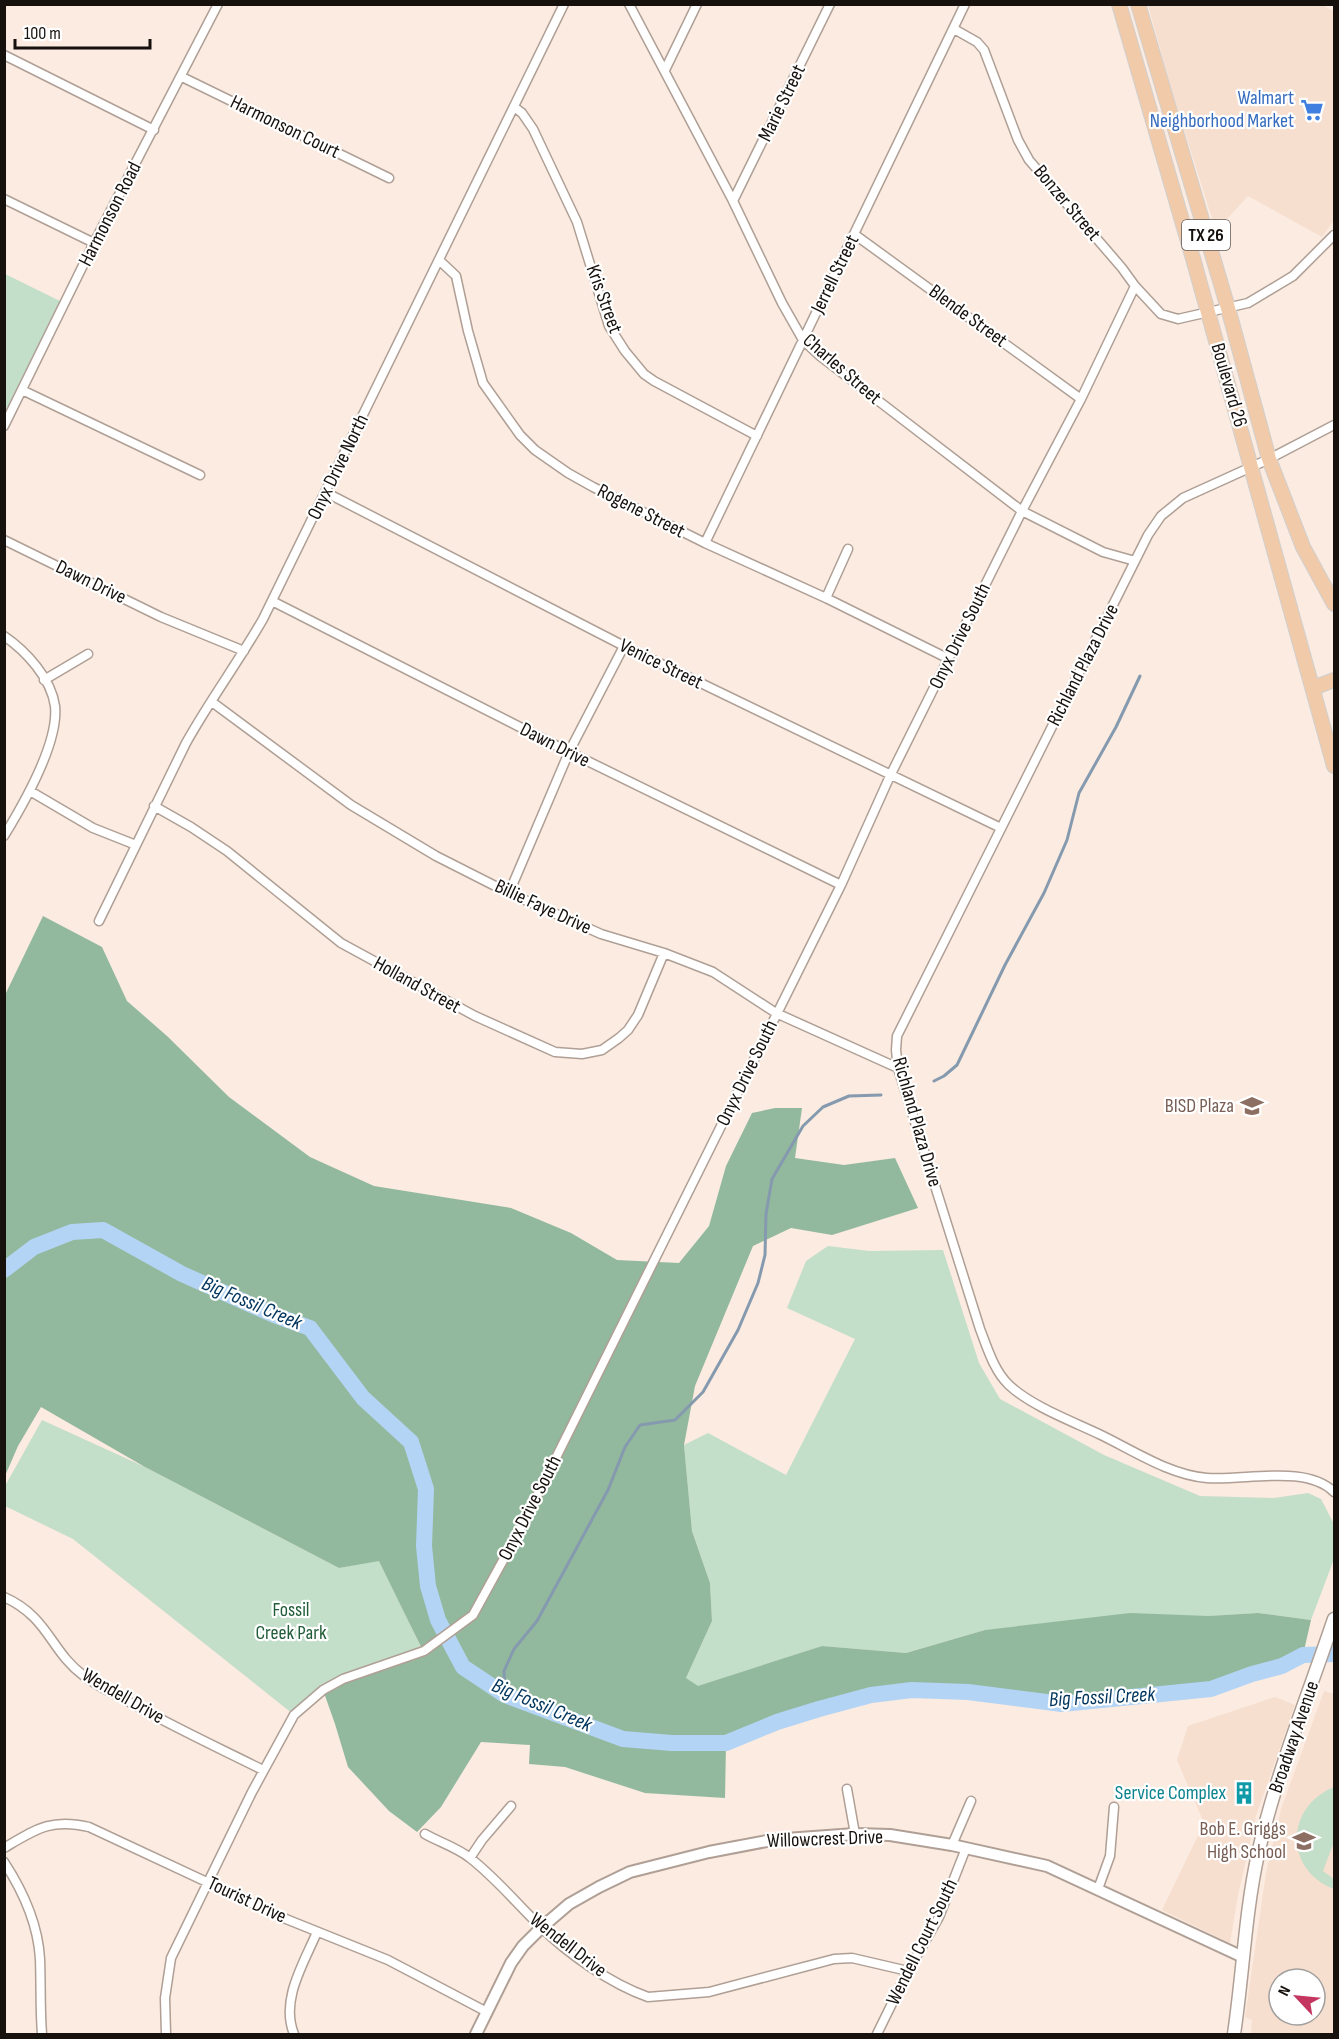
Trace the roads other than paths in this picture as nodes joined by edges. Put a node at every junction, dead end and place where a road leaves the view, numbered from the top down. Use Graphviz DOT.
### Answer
graph roads {
  1 [pos="218,4"];
  2 [pos="564,4"];
  3 [pos="629,4"];
  4 [pos="697,4"];
  5 [pos="830,4"];
  6 [pos="965,4"];
  7 [pos="1119,4"];
  8 [pos="1138,4"];
  9 [pos="954,29"];
  10 [pos="4,55"];
  11 [pos="665,70"];
  12 [pos="182,77"];
  13 [pos="1164,96"];
  14 [pos="1147,101"];
  15 [pos="514,107"];
  16 [pos="154,130"];
  17 [pos="389,178"];
  18 [pos="4,199"];
  19 [pos="734,201"];
  20 [pos="854,234"];
  21 [pos="1335,235"];
  22 [pos="94,243"];
  23 [pos="439,260"];
  24 [pos="1135,286"];
  25 [pos="1228,308"];
  26 [pos="1208,311"];
  27 [pos="803,340"];
  28 [pos="22,390"];
  29 [pos="1081,399"];
  30 [pos="1335,425"];
  31 [pos="4,426"];
  32 [pos="757,436"];
  33 [pos="1269,459"];
  34 [pos="1251,467"];
  35 [pos="200,475"];
  36 [pos="325,492"];
  37 [pos="1022,511"];
  38 [pos="4,540"];
  39 [pos="705,543"];
  40 [pos="848,549"];
  41 [pos="1135,561"];
  42 [pos="826,598"];
  43 [pos="272,602"];
  44 [pos="1335,604"];
  45 [pos="4,636"];
  46 [pos="624,646"];
  47 [pos="244,651"];
  48 [pos="88,654"];
  49 [pos="949,659"];
  50 [pos="44,680"];
  51 [pos="1335,680"];
  52 [pos="1312,688"];
  53 [pos="212,702"];
  54 [pos="568,752"];
  55 [pos="1335,766"];
  56 [pos="890,776"];
  57 [pos="30,791"];
  58 [pos="154,806"];
  59 [pos="1001,828"];
  60 [pos="4,836"];
  61 [pos="136,845"];
  62 [pos="840,885"];
  63 [pos="509,893"];
  64 [pos="99,921"];
  65 [pos="664,953"];
  66 [pos="776,1013"];
  67 [pos="898,1068"];
  68 [pos="1335,1492"];
  69 [pos="4,1597"];
  70 [pos="1333,1625"];
  71 [pos="263,1770"];
  72 [pos="847,1789"];
  73 [pos="971,1801"];
  74 [pos="511,1806"];
  75 [pos="1114,1807"];
  76 [pos="425,1834"];
  77 [pos="855,1834"];
  78 [pos="952,1845"];
  79 [pos="4,1848"];
  80 [pos="966,1848"];
  81 [pos="470,1858"];
  82 [pos="4,1862"];
  83 [pos="207,1882"];
  84 [pos="1098,1888"];
  85 [pos="541,1928"];
  86 [pos="317,1932"];
  87 [pos="1243,1958"];
  88 [pos="908,1971"];
  89 [pos="487,2012"];
  90 [pos="42,2034"];
  91 [pos="166,2034"];
  92 [pos="294,2034"];
  93 [pos="476,2034"];
  94 [pos="877,2034"];
  95 [pos="1234,2034"];
  1 -- 12 [label="street, Harmonson Road"];
  2 -- 15 [label="street, Onyx Drive North"];
  3 -- 11 [label="street, Charles Street"];
  4 -- 11 [label="street"];
  5 -- 19 [label="street, Marie Street"];
  6 -- 9 [label="street, Jerrell Street"];
  7 -- 14 [label="main road, Boulevard 26 / TX 26"];
  8 -- 13 [label="main road, Boulevard 26 / TX 26"];
  9 -- 20 [label="street, Jerrell Street"];
  9 -- 24 [label="street, Bonzer Street"];
  10 -- 16 [label="street"];
  11 -- 19 [label="street, Charles Street"];
  12 -- 16 [label="street, Harmonson Road"];
  12 -- 17 [label="street, Harmonson Court"];
  13 -- 14 [label="main road"];
  13 -- 25 [label="main road, Boulevard 26 / TX 26"];
  14 -- 26 [label="main road, Boulevard 26 / TX 26"];
  15 -- 23 [label="street, Onyx Drive North"];
  15 -- 32 [label="street, Kris Street"];
  16 -- 22 [label="street, Harmonson Road"];
  18 -- 22 [label="street"];
  19 -- 27 [label="street, Charles Street"];
  20 -- 27 [label="street, Jerrell Street"];
  20 -- 29 [label="street, Blende Street"];
  21 -- 25 [label="street, Bonzer Street"];
  22 -- 28 [label="street, Harmonson Road"];
  23 -- 36 [label="street, Onyx Drive North"];
  23 -- 39 [label="street, Rogene Street"];
  24 -- 26 [label="street, Bonzer Street"];
  24 -- 29 [label="street, Onyx Drive South"];
  25 -- 26 [label="street, Bonzer Street"];
  25 -- 33 [label="main road, Boulevard 26 / TX 26"];
  26 -- 34 [label="main road, Boulevard 26 / TX 26"];
  27 -- 32 [label="street, Jerrell Street"];
  27 -- 37 [label="street, Charles Street"];
  28 -- 31 [label="street, Harmonson Road"];
  28 -- 35 [label="street"];
  29 -- 37 [label="street, Onyx Drive South"];
  30 -- 33 [label="street, Richland Plaza Drive"];
  32 -- 39 [label="street, Jerrell Street"];
  33 -- 34 [label="street, Richland Plaza Drive"];
  33 -- 44 [label="main road, Boulevard 26 / TX 26"];
  34 -- 41 [label="street, Richland Plaza Drive"];
  34 -- 52 [label="main road, Boulevard 26 / TX 26"];
  36 -- 43 [label="street, Onyx Drive North"];
  36 -- 46 [label="street, Venice Street"];
  37 -- 41 [label="street, Charles Street"];
  37 -- 49 [label="street, Onyx Drive South"];
  38 -- 47 [label="street, Dawn Drive"];
  39 -- 42 [label="street, Rogene Street"];
  40 -- 42 [label="street"];
  41 -- 59 [label="street, Richland Plaza Drive"];
  42 -- 49 [label="street, Rogene Street"];
  43 -- 47 [label="street, Onyx Drive North"];
  43 -- 54 [label="street, Dawn Drive"];
  45 -- 50 [label="street"];
  46 -- 54 [label="street"];
  46 -- 56 [label="street, Venice Street"];
  47 -- 53 [label="street, Onyx Drive North"];
  48 -- 50 [label="street"];
  49 -- 56 [label="street, Onyx Drive South"];
  50 -- 57 [label="street"];
  51 -- 52 [label="main road"];
  52 -- 55 [label="main road, Boulevard 26 / TX 26"];
  53 -- 58 [label="street, Onyx Drive North"];
  53 -- 63 [label="street, Billie Faye Drive"];
  54 -- 62 [label="street, Dawn Drive"];
  54 -- 63 [label="street"];
  56 -- 59 [label="street, Venice Street"];
  56 -- 62 [label="street, Onyx Drive South"];
  57 -- 60 [label="street"];
  57 -- 61 [label="street"];
  58 -- 61 [label="street, Onyx Drive North"];
  58 -- 65 [label="street, Holland Street"];
  59 -- 67 [label="street, Richland Plaza Drive"];
  61 -- 64 [label="street, Onyx Drive North"];
  62 -- 66 [label="street, Onyx Drive South"];
  63 -- 65 [label="street, Billie Faye Drive"];
  65 -- 66 [label="street, Billie Faye Drive"];
  66 -- 67 [label="street, Billie Faye Drive"];
  66 -- 71 [label="street, Onyx Drive South"];
  67 -- 68 [label="street, Richland Plaza Drive"];
  69 -- 71 [label="street, Wendell Drive"];
  70 -- 87 [label="main road, Broadway Avenue"];
  71 -- 83 [label="street, Onyx Drive South"];
  72 -- 77 [label="street"];
  73 -- 78 [label="street"];
  74 -- 81 [label="street"];
  75 -- 84 [label="street"];
  76 -- 81 [label="street, Wendell Drive"];
  77 -- 78 [label="street, Willowcrest Drive"];
  77 -- 85 [label="street, Willowcrest Drive"];
  78 -- 80 [label="street, Willowcrest Drive"];
  79 -- 83 [label="street, Tourist Drive"];
  80 -- 84 [label="street, Willowcrest Drive"];
  80 -- 88 [label="street, Wendell Court South"];
  81 -- 85 [label="street, Wendell Drive"];
  82 -- 90 [label="street"];
  83 -- 86 [label="street, Tourist Drive"];
  83 -- 91 [label="street, Onyx Drive South"];
  84 -- 87 [label="street, Willowcrest Drive"];
  85 -- 88 [label="street, Wendell Drive"];
  85 -- 89 [label="street, Willowcrest Drive"];
  86 -- 89 [label="street, Tourist Drive"];
  86 -- 92 [label="street"];
  87 -- 95 [label="main road, Broadway Avenue"];
  88 -- 94 [label="street, Wendell Court South"];
  89 -- 93 [label="street, Willowcrest Drive"];
}
